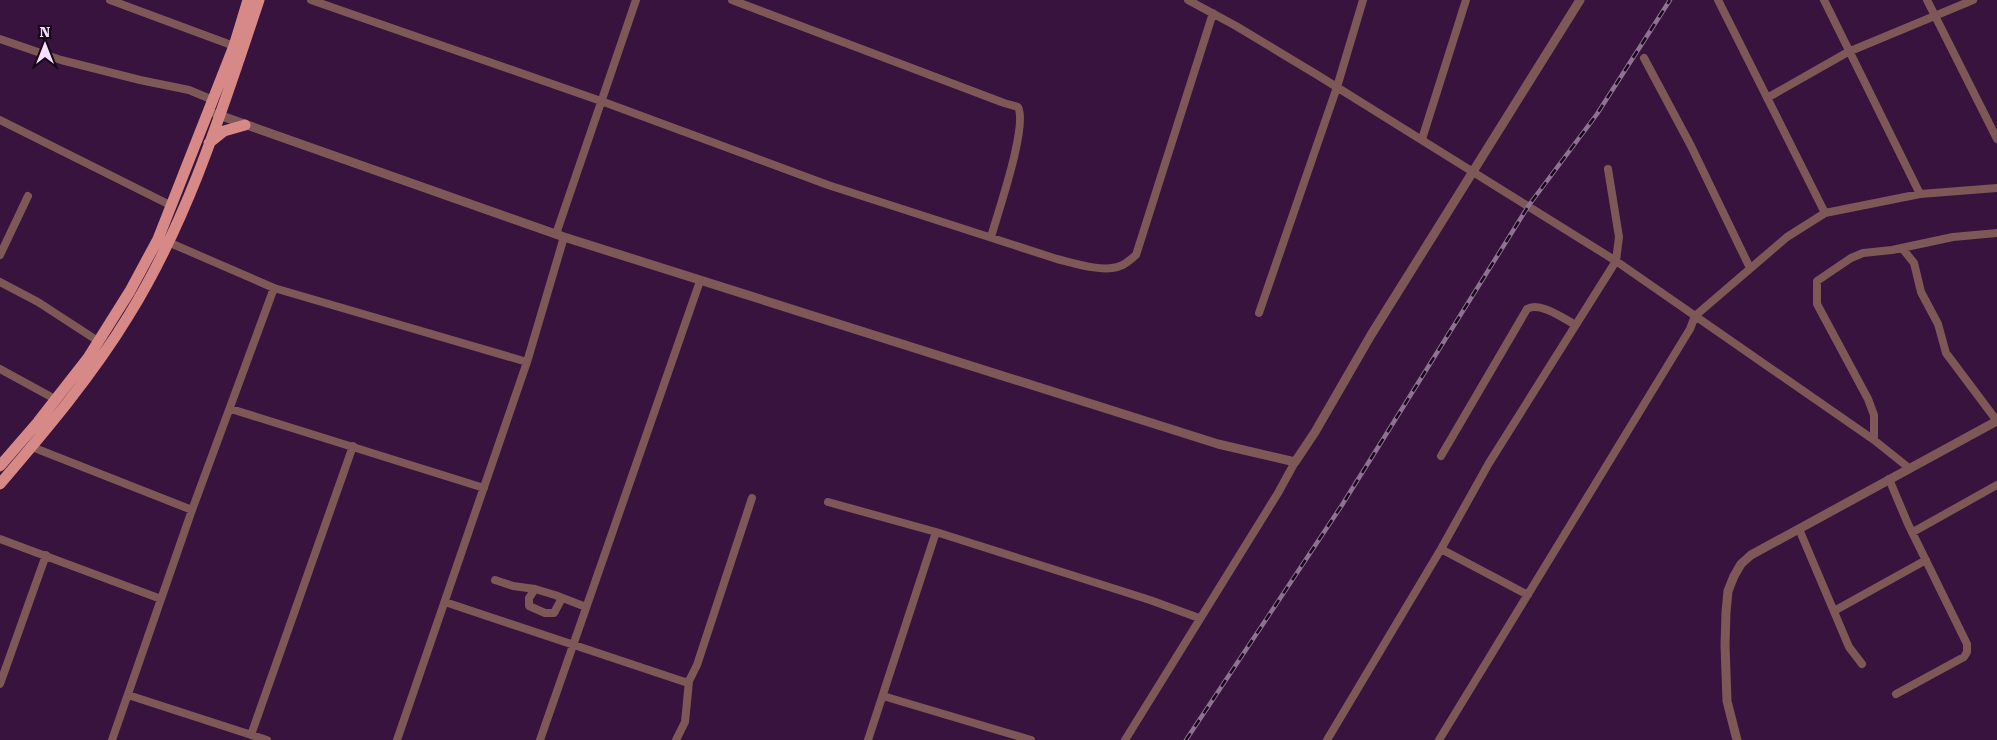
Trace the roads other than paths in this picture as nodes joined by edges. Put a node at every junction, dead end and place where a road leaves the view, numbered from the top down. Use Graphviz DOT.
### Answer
graph roads {
  1 [pos="110,0"];
  2 [pos="248,0"];
  3 [pos="259,0"];
  4 [pos="311,0"];
  5 [pos="636,0"];
  6 [pos="732,0"];
  7 [pos="1188,0"];
  8 [pos="1363,0"];
  9 [pos="1466,0"];
  10 [pos="1580,0"];
  11 [pos="1718,0"];
  12 [pos="1824,0"];
  13 [pos="1927,0"];
  14 [pos="1974,0"];
  15 [pos="1213,13"];
  16 [pos="1935,17"];
  17 [pos="0,39"];
  18 [pos="234,46"];
  19 [pos="1848,52"];
  20 [pos="1644,58"];
  21 [pos="1337,87"];
  22 [pos="1767,98"];
  23 [pos="213,100"];
  24 [pos="601,102"];
  25 [pos="214,113"];
  26 [pos="0,120"];
  27 [pos="245,125"];
  28 [pos="1422,139"];
  29 [pos="1997,139"];
  30 [pos="208,144"];
  31 [pos="1608,168"];
  32 [pos="1474,171"];
  33 [pos="1997,188"];
  34 [pos="1920,194"];
  35 [pos="28,196"];
  36 [pos="172,206"];
  37 [pos="1824,213"];
  38 [pos="1997,233"];
  39 [pos="560,236"];
  40 [pos="991,237"];
  41 [pos="168,242"];
  42 [pos="1902,248"];
  43 [pos="0,255"];
  44 [pos="1616,261"];
  45 [pos="1750,268"];
  46 [pos="700,280"];
  47 [pos="0,282"];
  48 [pos="274,288"];
  49 [pos="1258,313"];
  50 [pos="1695,316"];
  51 [pos="1576,325"];
  52 [pos="98,341"];
  53 [pos="527,362"];
  54 [pos="0,370"];
  55 [pos="55,399"];
  56 [pos="231,409"];
  57 [pos="1997,421"];
  58 [pos="1874,440"];
  59 [pos="354,446"];
  60 [pos="32,447"];
  61 [pos="1442,456"];
  62 [pos="1295,462"];
  63 [pos="0,466"];
  64 [pos="1908,468"];
  65 [pos="1889,479"];
  66 [pos="0,484"];
  67 [pos="484,488"];
  68 [pos="1996,488"];
  69 [pos="752,498"];
  70 [pos="828,502"];
  71 [pos="192,510"];
  72 [pos="1799,528"];
  73 [pos="936,532"];
  74 [pos="1913,532"];
  75 [pos="0,539"];
  76 [pos="1441,549"];
  77 [pos="46,555"];
  78 [pos="1926,560"];
  79 [pos="495,580"];
  80 [pos="535,589"];
  81 [pos="1528,596"];
  82 [pos="562,598"];
  83 [pos="161,599"];
  84 [pos="445,602"];
  85 [pos="586,607"];
  86 [pos="1834,611"];
  87 [pos="1200,618"];
  88 [pos="572,644"];
  89 [pos="1862,664"];
  90 [pos="1,681"];
  91 [pos="689,681"];
  92 [pos="1896,694"];
  93 [pos="128,695"];
  94 [pos="883,696"];
  95 [pos="251,735"];
  96 [pos="112,740"];
  97 [pos="267,740"];
  98 [pos="397,740"];
  99 [pos="540,740"];
  100 [pos="676,740"];
  101 [pos="868,740"];
  102 [pos="1031,740"];
  103 [pos="1125,740"];
  104 [pos="1327,740"];
  105 [pos="1439,740"];
  106 [pos="1737,740"];
  1 -- 18 [label="street"];
  2 -- 18 [label="main road"];
  3 -- 25 [label="main road"];
  4 -- 24 [label="street"];
  5 -- 24 [label="street"];
  6 -- 40 [label="street"];
  7 -- 15 [label="street"];
  8 -- 21 [label="street"];
  9 -- 28 [label="street"];
  10 -- 32 [label="street"];
  11 -- 22 [label="street"];
  12 -- 19 [label="street"];
  13 -- 16 [label="street"];
  14 -- 16 [label="street"];
  15 -- 21 [label="street"];
  15 -- 40 [label="street"];
  16 -- 19 [label="street"];
  16 -- 29 [label="street"];
  17 -- 23 [label="street"];
  18 -- 23 [label="main road"];
  19 -- 22 [label="street"];
  19 -- 34 [label="street"];
  20 -- 45 [label="street"];
  21 -- 28 [label="street"];
  21 -- 49 [label="street"];
  22 -- 37 [label="street"];
  23 -- 25 [label="main road"];
  24 -- 39 [label="street"];
  24 -- 40 [label="street"];
  25 -- 27 [label="street"];
  25 -- 30 [label="main road"];
  25 -- 36 [label="main road"];
  26 -- 36 [label="street"];
  27 -- 30 [label="main road"];
  27 -- 39 [label="street"];
  28 -- 32 [label="street"];
  30 -- 41 [label="main road"];
  31 -- 44 [label="street"];
  32 -- 44 [label="street"];
  32 -- 62 [label="street"];
  33 -- 34 [label="street"];
  34 -- 37 [label="street"];
  35 -- 43 [label="street"];
  36 -- 52 [label="main road"];
  37 -- 45 [label="street"];
  38 -- 42 [label="street"];
  39 -- 46 [label="street"];
  39 -- 53 [label="street"];
  41 -- 48 [label="street"];
  41 -- 60 [label="main road"];
  42 -- 57 [label="street"];
  42 -- 58 [label="street"];
  44 -- 50 [label="street"];
  44 -- 51 [label="street"];
  45 -- 50 [label="street"];
  46 -- 62 [label="street"];
  46 -- 85 [label="street"];
  47 -- 52 [label="street"];
  48 -- 53 [label="street"];
  48 -- 56 [label="street"];
  50 -- 58 [label="street"];
  50 -- 81 [label="street"];
  51 -- 61 [label="street"];
  51 -- 76 [label="street"];
  52 -- 55 [label="main road"];
  53 -- 67 [label="street"];
  54 -- 55 [label="street"];
  55 -- 63 [label="main road"];
  56 -- 59 [label="street"];
  56 -- 71 [label="street"];
  57 -- 64 [label="street"];
  58 -- 64 [label="street"];
  59 -- 67 [label="street"];
  59 -- 95 [label="street"];
  60 -- 66 [label="main road"];
  60 -- 71 [label="street"];
  62 -- 87 [label="street"];
  64 -- 65 [label="street"];
  65 -- 72 [label="street"];
  65 -- 74 [label="street"];
  67 -- 84 [label="street"];
  68 -- 74 [label="street"];
  69 -- 91 [label="street"];
  70 -- 73 [label="street"];
  71 -- 83 [label="street"];
  72 -- 86 [label="street"];
  72 -- 106 [label="street"];
  73 -- 87 [label="street"];
  73 -- 94 [label="street"];
  74 -- 78 [label="street"];
  75 -- 77 [label="street"];
  76 -- 81 [label="street"];
  76 -- 104 [label="street"];
  77 -- 83 [label="street"];
  77 -- 90 [label="street"];
  78 -- 86 [label="street"];
  78 -- 92 [label="street"];
  79 -- 80 [label="street"];
  80 -- 82 [label="street"];
  80 -- 82 [label="street"];
  81 -- 105 [label="street"];
  82 -- 85 [label="street"];
  83 -- 93 [label="street"];
  84 -- 88 [label="street"];
  84 -- 98 [label="street"];
  85 -- 88 [label="street"];
  86 -- 89 [label="street"];
  87 -- 103 [label="street"];
  88 -- 91 [label="street"];
  88 -- 99 [label="street"];
  91 -- 100 [label="street"];
  93 -- 95 [label="street"];
  93 -- 96 [label="street"];
  94 -- 101 [label="street"];
  94 -- 102 [label="street"];
  95 -- 97 [label="street"];
}
